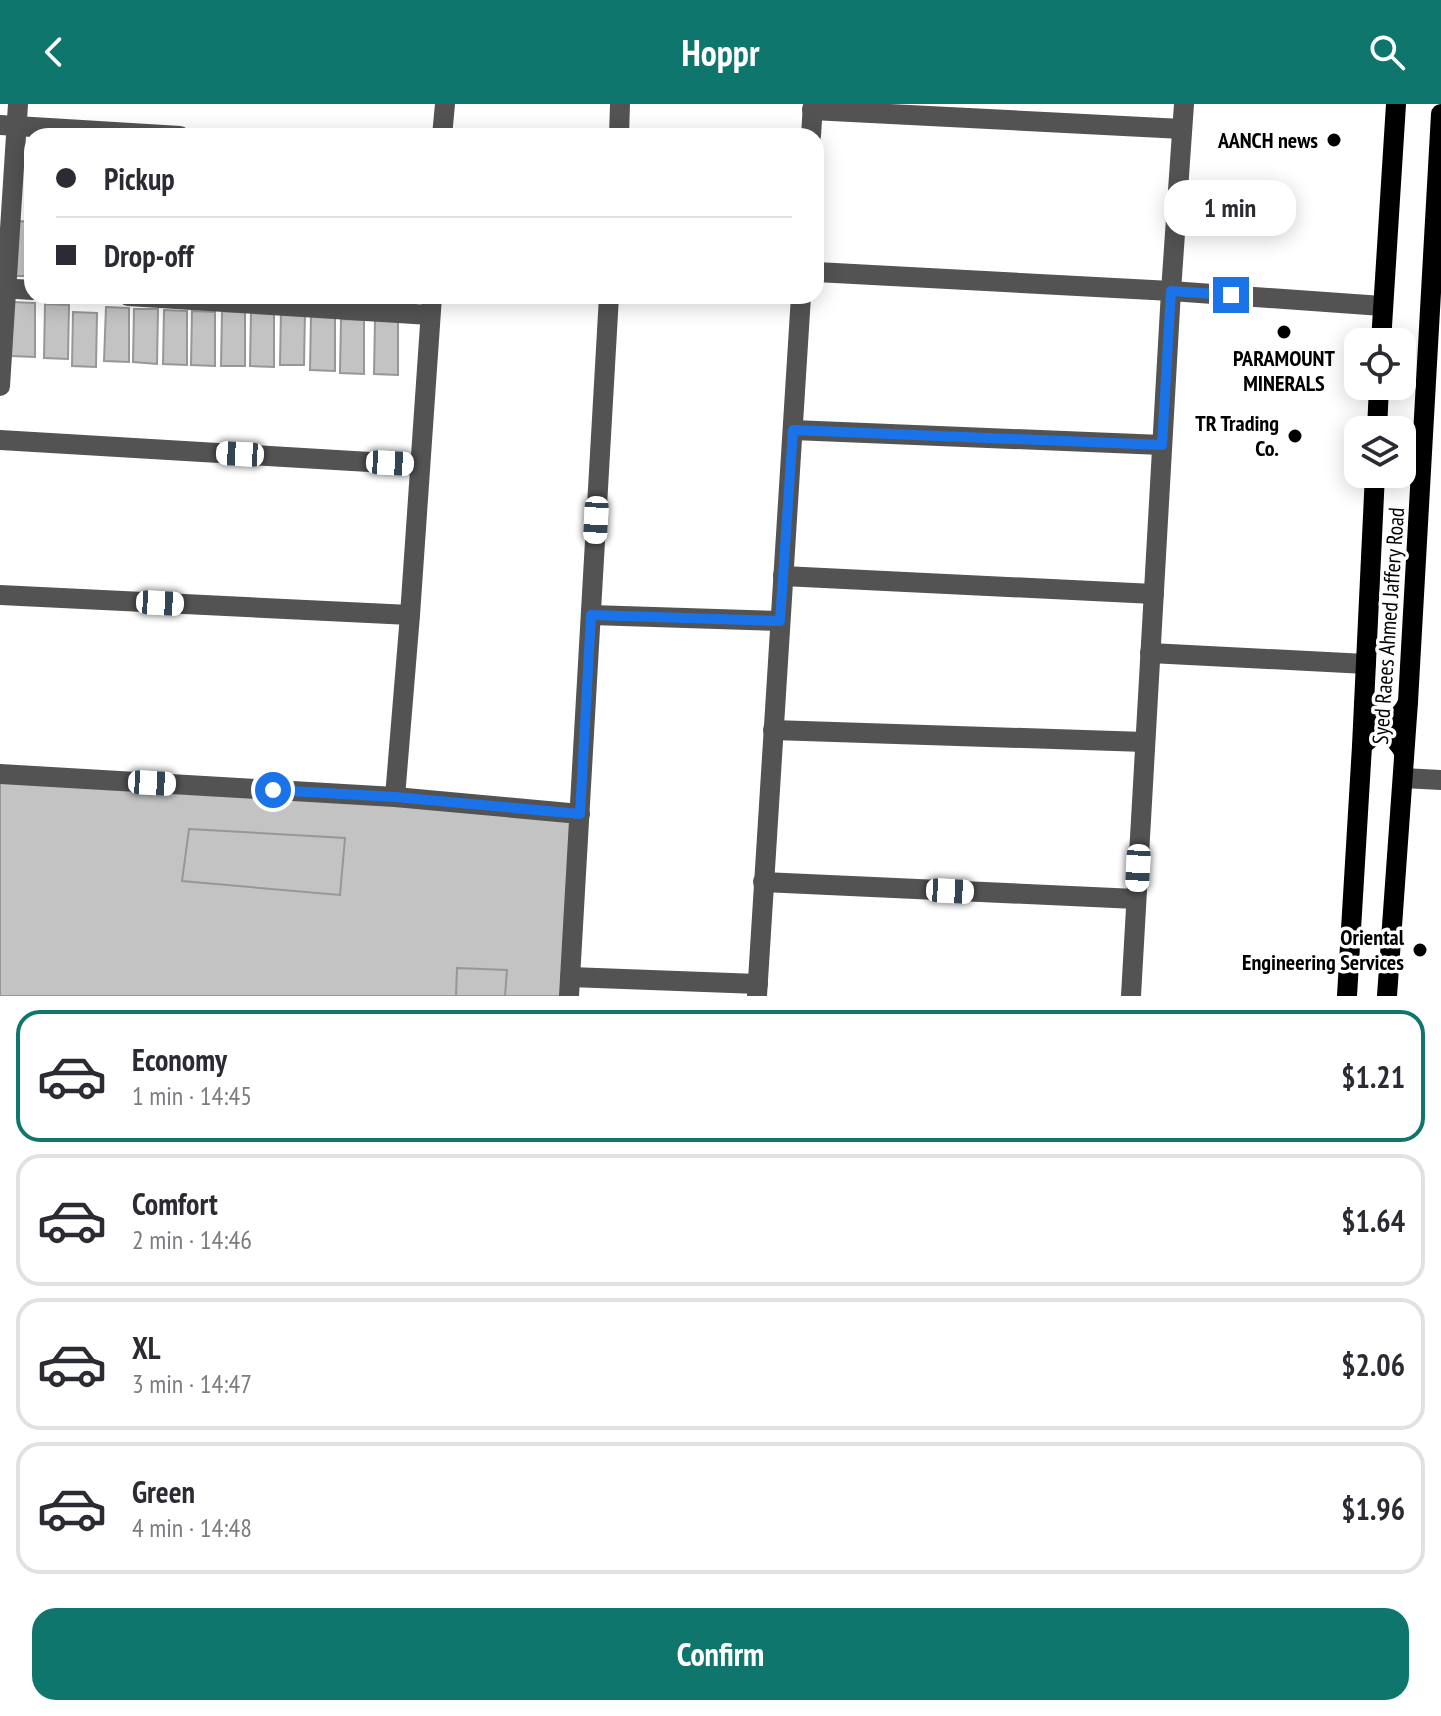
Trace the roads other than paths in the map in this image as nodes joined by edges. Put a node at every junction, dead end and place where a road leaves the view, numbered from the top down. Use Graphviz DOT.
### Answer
graph roads {
  1 [pos="18,104"];
  2 [pos="445,104"];
  3 [pos="620,104"];
  4 [pos="1184,104"];
  5 [pos="1396,104"];
  6 [pos="813,107"];
  7 [pos="1441,114"];
  8 [pos="8,125"];
  9 [pos="55,128"];
  10 [pos="443,128"];
  11 [pos="619,128"];
  12 [pos="812,128"];
  13 [pos="1182,129"];
  14 [pos="824,272"];
  15 [pos="3,288"];
  16 [pos="24,289"];
  17 [pos="1171,291"];
  18 [pos="370,304"];
  19 [pos="609,304"];
  20 [pos="801,304"];
  21 [pos="431,306"];
  22 [pos="1382,306"];
  23 [pos="1381,328"];
  24 [pos="0,386"];
  25 [pos="793,430"];
  26 [pos="0,440"];
  27 [pos="1162,445"];
  28 [pos="420,465"];
  29 [pos="1374,488"];
  30 [pos="783,576"];
  31 [pos="1154,594"];
  32 [pos="0,595"];
  33 [pos="410,615"];
  34 [pos="591,615"];
  35 [pos="780,621"];
  36 [pos="1150,653"];
  37 [pos="1366,664"];
  38 [pos="1408,702"];
  39 [pos="1364,704"];
  40 [pos="773,730"];
  41 [pos="1145,742"];
  42 [pos="1362,746"];
  43 [pos="1404,752"];
  44 [pos="0,774"];
  45 [pos="1403,778"];
  46 [pos="1441,780"];
  47 [pos="395,797"];
  48 [pos="580,814"];
  49 [pos="763,882"];
  50 [pos="1136,899"];
  51 [pos="570,986"];
  52 [pos="757,990"];
  53 [pos="1131,996"];
  54 [pos="1347,996"];
  55 [pos="1387,996"];
  1 -- 8 [label="street"];
  2 -- 10 [label="street"];
  3 -- 11 [label="street"];
  4 -- 13 [label="street"];
  5 -- 22 [label="main road"];
  6 -- 12 [label="street"];
  6 -- 13 [label="street"];
  7 -- 38 [label="main road, Syed Raees Ahmed Jaffery Road"];
  8 -- 9 [label="street"];
  8 -- 15 [label="street"];
  13 -- 17 [label="street"];
  14 -- 17 [label="street"];
  15 -- 16 [label="street"];
  15 -- 24 [label="street"];
  17 -- 22 [label="street"];
  17 -- 27 [label="street"];
  18 -- 21 [label="street"];
  19 -- 34 [label="street"];
  20 -- 25 [label="street"];
  21 -- 28 [label="street"];
  22 -- 23 [label="main road"];
  25 -- 27 [label="street"];
  25 -- 30 [label="street"];
  26 -- 28 [label="street"];
  27 -- 31 [label="street"];
  28 -- 33 [label="street"];
  29 -- 37 [label="main road, Syed Raees Ahmed Jaffery Road"];
  30 -- 31 [label="street"];
  30 -- 35 [label="street"];
  31 -- 36 [label="street"];
  32 -- 33 [label="street"];
  33 -- 47 [label="street"];
  34 -- 35 [label="street"];
  34 -- 48 [label="street"];
  35 -- 40 [label="street"];
  36 -- 37 [label="street"];
  36 -- 41 [label="street"];
  37 -- 39 [label="main road, Syed Raees Ahmed Jaffery Road"];
  38 -- 39 [label="main road"];
  38 -- 43 [label="main road, Syed Raees Ahmed Jaffery Road"];
  39 -- 42 [label="main road, Syed Raees Ahmed Jaffery Road"];
  40 -- 41 [label="street"];
  40 -- 49 [label="street"];
  41 -- 50 [label="street"];
  42 -- 43 [label="main road"];
  42 -- 54 [label="main road, Syed Raees Ahmed Jaffery Road"];
  43 -- 45 [label="main road, Syed Raees Ahmed Jaffery Road"];
  44 -- 47 [label="street"];
  45 -- 46 [label="street"];
  45 -- 55 [label="main road, Syed Raees Ahmed Jaffery Road"];
  47 -- 48 [label="street"];
  48 -- 51 [label="street"];
  49 -- 50 [label="street"];
  49 -- 52 [label="street"];
  50 -- 53 [label="street"];
  51 -- 52 [label="street"];
}
